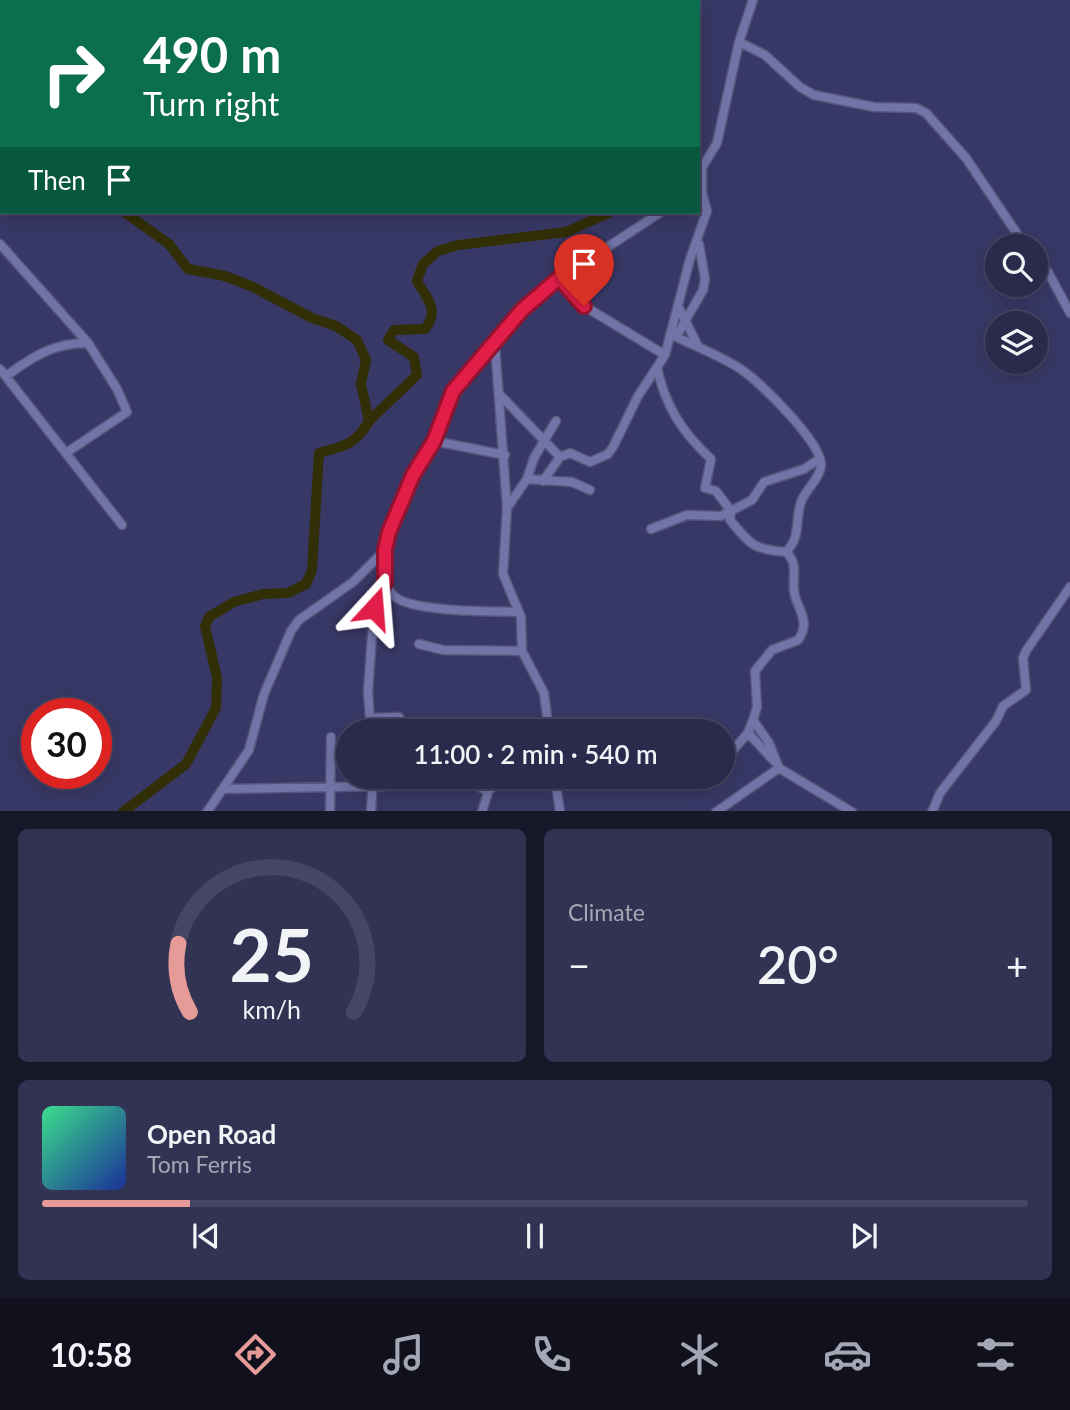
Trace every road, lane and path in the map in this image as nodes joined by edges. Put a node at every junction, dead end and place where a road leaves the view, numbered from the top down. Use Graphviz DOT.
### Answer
graph roads {
  1 [pos="753,0"];
  2 [pos="739,42"];
  3 [pos="700,172"];
  4 [pos="659,214"];
  5 [pos="1017,234"];
  6 [pos="699,237"];
  7 [pos="0,244"];
  8 [pos="1048,272"];
  9 [pos="559,278"];
  10 [pos="679,308"];
  11 [pos="1070,313"];
  12 [pos="686,324"];
  13 [pos="673,336"];
  14 [pos="88,343"];
  15 [pos="495,345"];
  16 [pos="698,346"];
  17 [pos="664,355"];
  18 [pos="657,367"];
  19 [pos="3,372"];
  20 [pos="500,395"];
  21 [pos="556,421"];
  22 [pos="434,441"];
  23 [pos="544,442"];
  24 [pos="66,453"];
  25 [pos="505,455"];
  26 [pos="560,457"];
  27 [pos="819,459"];
  28 [pos="527,479"];
  29 [pos="543,481"];
  30 [pos="590,490"];
  31 [pos="507,508"];
  32 [pos="731,511"];
  33 [pos="122,525"];
  34 [pos="651,529"];
  35 [pos="385,550"];
  36 [pos="786,552"];
  37 [pos="385,582"];
  38 [pos="1070,587"];
  39 [pos="519,612"];
  40 [pos="419,645"];
  41 [pos="522,651"];
  42 [pos="370,718"];
  43 [pos="400,719"];
  44 [pos="547,719"];
  45 [pos="753,720"];
  46 [pos="748,733"];
  47 [pos="331,737"];
  48 [pos="735,748"];
  49 [pos="778,766"];
  50 [pos="336,784"];
  51 [pos="330,785"];
  52 [pos="223,789"];
  53 [pos="372,789"];
  54 [pos="483,789"];
  55 [pos="491,789"];
  56 [pos="557,789"];
  57 [pos="488,792"];
  58 [pos="726,808"];
  59 [pos="212,810"];
  60 [pos="330,811"];
  61 [pos="371,811"];
  62 [pos="482,811"];
  63 [pos="560,811"];
  64 [pos="716,811"];
  65 [pos="852,811"];
  66 [pos="932,811"];
  1 -- 2 [label="street"];
  2 -- 3 [label="street"];
  2 -- 5 [label="street"];
  3 -- 6 [label="street"];
  4 -- 9 [label="street"];
  6 -- 10 [label="street"];
  6 -- 12 [label="street"];
  7 -- 14 [label="street"];
  8 -- 11 [label="street"];
  9 -- 15 [label="street"];
  9 -- 17 [label="street"];
  10 -- 12 [label="street"];
  10 -- 13 [label="street"];
  12 -- 13 [label="street"];
  12 -- 16 [label="street"];
  13 -- 16 [label="street"];
  13 -- 17 [label="street"];
  14 -- 19 [label="street"];
  14 -- 24 [label="street"];
  15 -- 20 [label="street"];
  15 -- 22 [label="street"];
  16 -- 27 [label="street"];
  17 -- 18 [label="street"];
  18 -- 26 [label="street"];
  18 -- 32 [label="street"];
  19 -- 24 [label="street"];
  20 -- 23 [label="street"];
  20 -- 25 [label="street"];
  21 -- 23 [label="street"];
  22 -- 25 [label="street"];
  22 -- 35 [label="street"];
  23 -- 26 [label="street"];
  23 -- 28 [label="street"];
  24 -- 33 [label="street"];
  25 -- 31 [label="street"];
  26 -- 29 [label="street"];
  27 -- 32 [label="street"];
  27 -- 36 [label="street"];
  28 -- 29 [label="street"];
  28 -- 31 [label="street"];
  29 -- 30 [label="street"];
  31 -- 39 [label="street"];
  32 -- 34 [label="street"];
  32 -- 36 [label="street"];
  35 -- 37 [label="street"];
  35 -- 52 [label="street"];
  36 -- 45 [label="street"];
  37 -- 39 [label="street"];
  37 -- 42 [label="street"];
  38 -- 66 [label="street"];
  39 -- 41 [label="street"];
  40 -- 41 [label="street"];
  41 -- 44 [label="street"];
  42 -- 43 [label="street"];
  45 -- 46 [label="street"];
  45 -- 49 [label="street"];
  46 -- 48 [label="street"];
  46 -- 49 [label="street"];
  47 -- 51 [label="street"];
  49 -- 58 [label="street"];
  49 -- 65 [label="street"];
  50 -- 51 [label="street"];
  51 -- 52 [label="street"];
  51 -- 60 [label="street"];
  52 -- 59 [label="street"];
  53 -- 61 [label="street"];
  54 -- 57 [label="street"];
  55 -- 57 [label="street"];
  56 -- 63 [label="street"];
  57 -- 62 [label="street"];
  58 -- 64 [label="street"];
}
